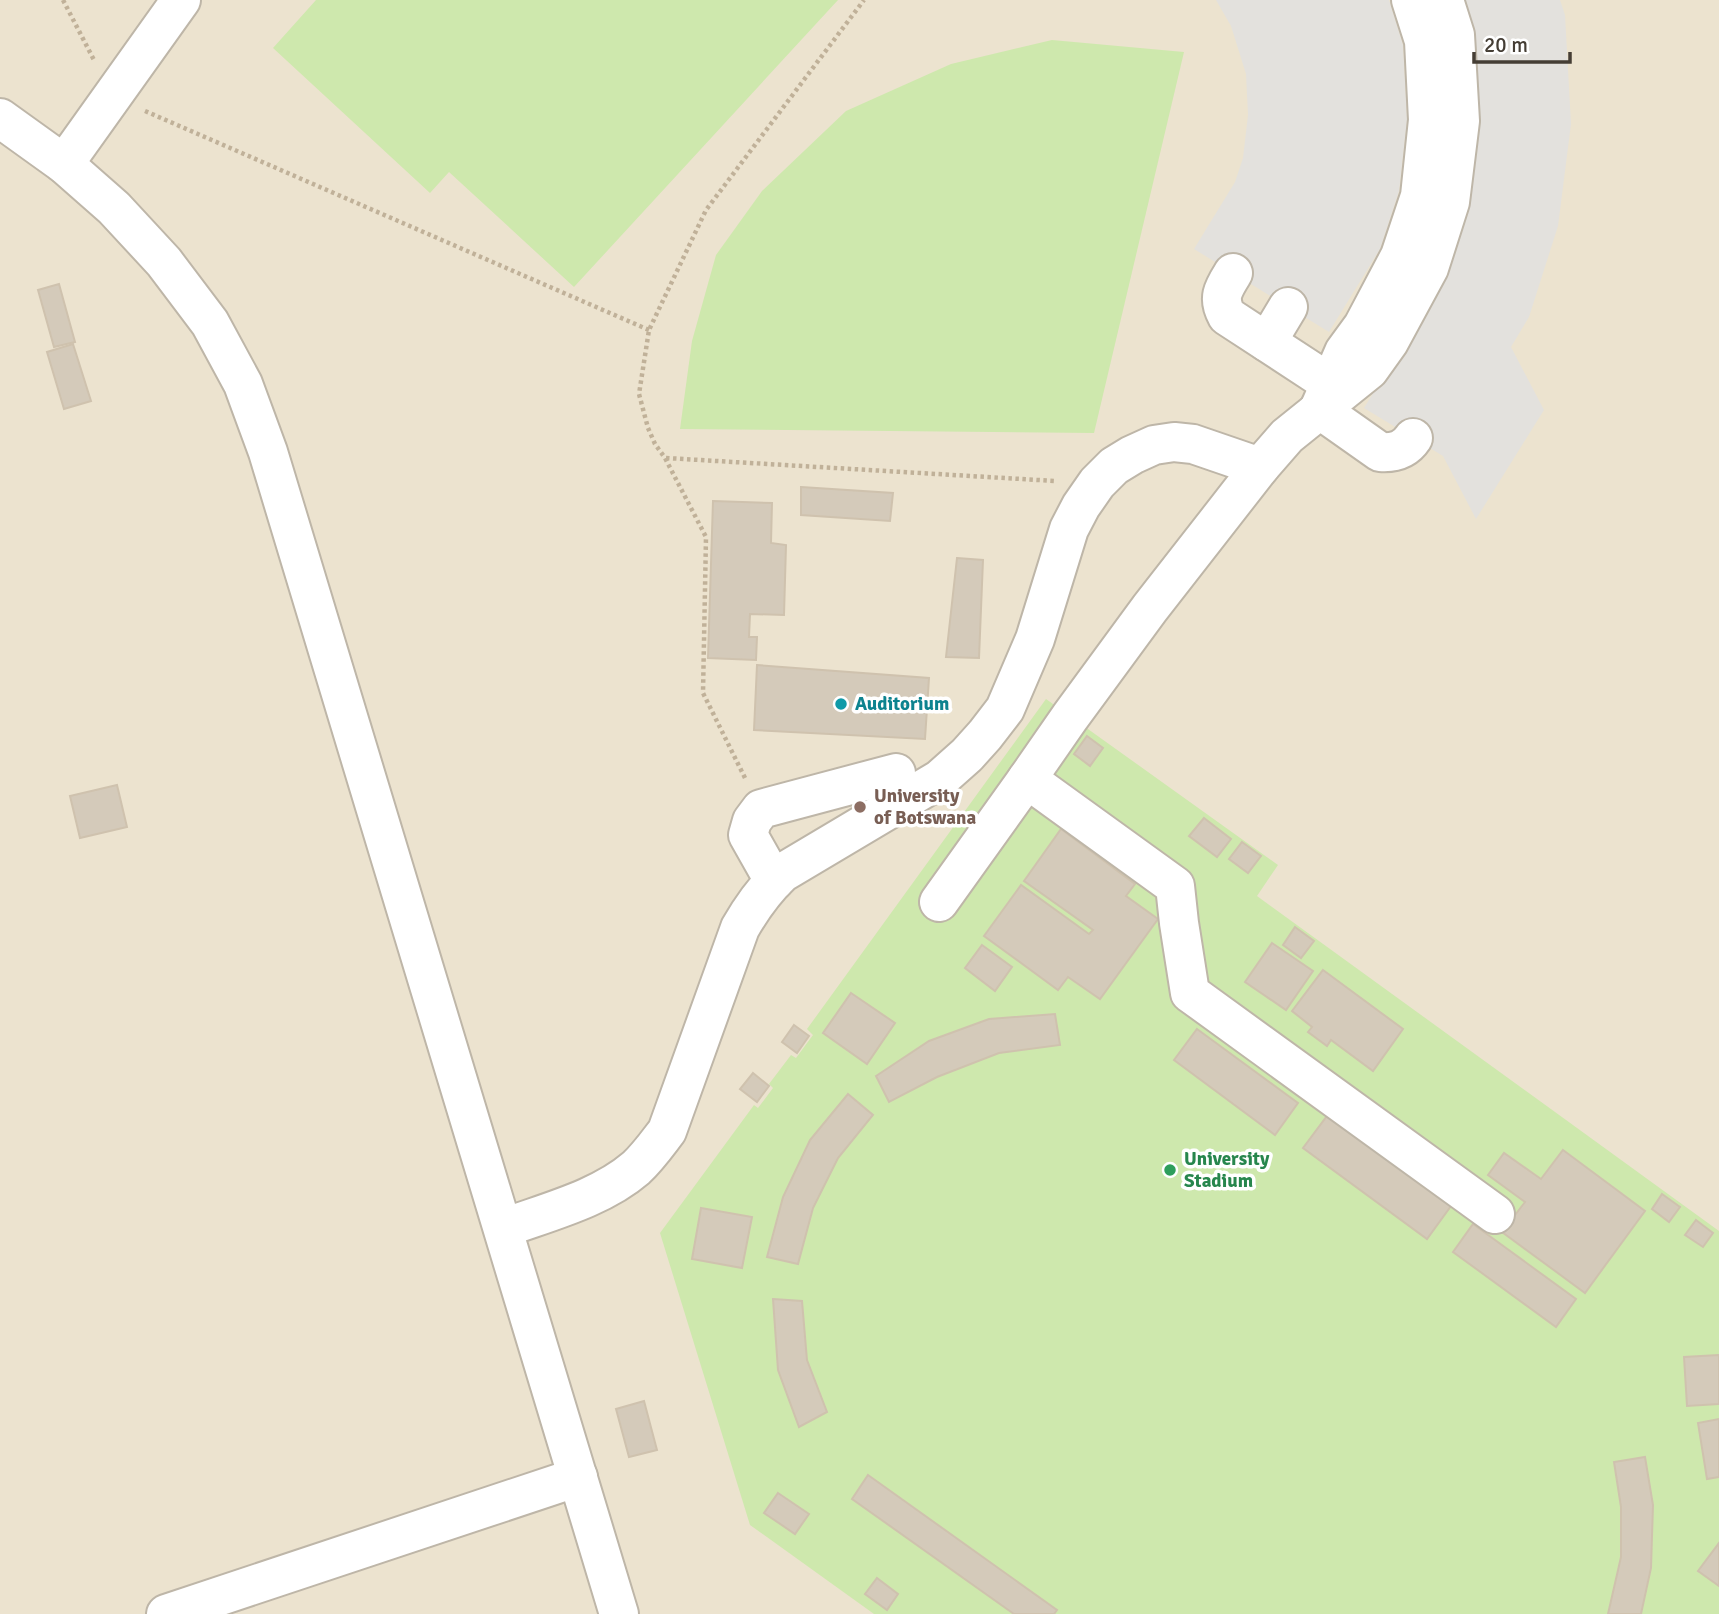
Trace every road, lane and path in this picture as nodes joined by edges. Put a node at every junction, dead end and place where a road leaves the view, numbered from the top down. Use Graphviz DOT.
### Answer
graph roads {
  1 [pos="63,0"];
  2 [pos="181,0"];
  3 [pos="864,0"];
  4 [pos="1411,0"];
  5 [pos="1444,0"];
  6 [pos="111,96"];
  7 [pos="0,118"];
  8 [pos="64,164"];
  9 [pos="1233,273"];
  10 [pos="1288,307"];
  11 [pos="649,330"];
  12 [pos="1267,342"];
  13 [pos="1325,396"];
  14 [pos="1413,438"];
  15 [pos="665,458"];
  16 [pos="1260,467"];
  17 [pos="1097,484"];
  18 [pos="896,774"];
  19 [pos="1027,779"];
  20 [pos="761,809"];
  21 [pos="774,881"];
  22 [pos="939,902"];
  23 [pos="1495,1214"];
  24 [pos="503,1228"];
  25 [pos="578,1476"];
  26 [pos="166,1614"];
  27 [pos="620,1614"];
  1 -- 6 [label="path"];
  2 -- 6 [label="street"];
  3 -- 11 [label="path"];
  4 -- 13 [label="street"];
  5 -- 13 [label="street"];
  6 -- 8 [label="street"];
  6 -- 11 [label="path"];
  7 -- 8 [label="street"];
  8 -- 24 [label="street"];
  9 -- 12 [label="street"];
  10 -- 12 [label="street"];
  11 -- 15 [label="path"];
  12 -- 13 [label="street"];
  13 -- 14 [label="street"];
  13 -- 16 [label="street"];
  15 -- 17 [label="path"];
  15 -- 20 [label="path"];
  16 -- 17 [label="street"];
  16 -- 19 [label="street"];
  17 -- 21 [label="street"];
  18 -- 20 [label="street"];
  19 -- 22 [label="street"];
  19 -- 23 [label="street"];
  20 -- 21 [label="street"];
  21 -- 24 [label="street"];
  24 -- 25 [label="street"];
  25 -- 26 [label="street"];
  25 -- 27 [label="street"];
}
